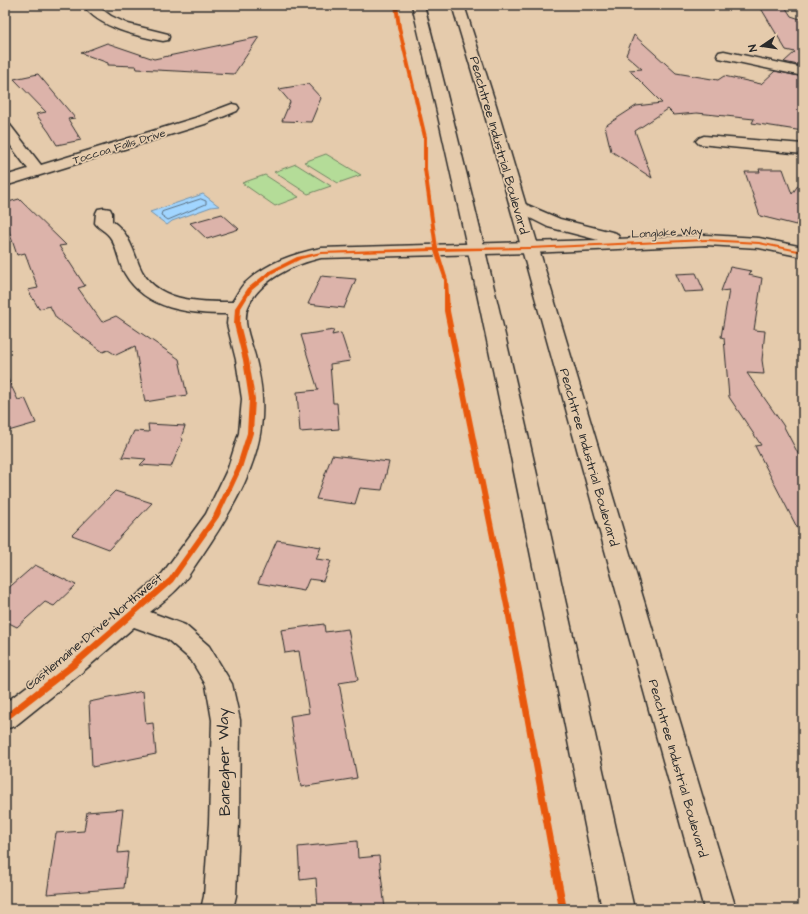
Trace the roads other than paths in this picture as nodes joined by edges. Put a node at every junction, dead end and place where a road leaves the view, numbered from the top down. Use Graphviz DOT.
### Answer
graph roads {
  1 [pos="89,5"];
  2 [pos="418,5"];
  3 [pos="458,5"];
  4 [pos="163,37"];
  5 [pos="724,56"];
  6 [pos="803,72"];
  7 [pos="232,108"];
  8 [pos="5,128"];
  9 [pos="704,141"];
  10 [pos="803,149"];
  11 [pos="37,171"];
  12 [pos="5,181"];
  13 [pos="518,206"];
  14 [pos="104,213"];
  15 [pos="645,243"];
  16 [pos="530,248"];
  17 [pos="476,249"];
  18 [pos="803,252"];
  19 [pos="238,308"];
  20 [pos="130,615"];
  21 [pos="5,718"];
  22 [pos="217,909"];
  23 [pos="618,909"];
  24 [pos="720,909"];
  1 -- 4 [label="main road"];
  2 -- 17 [label="main road"];
  3 -- 13 [label="main road, Peachtree Industrial Boulevard"];
  5 -- 6 [label="main road"];
  7 -- 11 [label="main road, Toccoa Falls Drive"];
  8 -- 11 [label="main road"];
  9 -- 10 [label="main road"];
  11 -- 12 [label="main road, Toccoa Falls Drive"];
  13 -- 15 [label="main road, Longlake Way"];
  13 -- 16 [label="main road, Peachtree Industrial Boulevard"];
  14 -- 19 [label="main road"];
  15 -- 16 [label="main road, Longlake Way"];
  15 -- 18 [label="main road, Longlake Way"];
  16 -- 17 [label="main road"];
  16 -- 24 [label="main road, Peachtree Industrial Boulevard"];
  17 -- 19 [label="main road"];
  17 -- 23 [label="main road"];
  19 -- 20 [label="main road, Castlemaine Drive Northwest"];
  20 -- 21 [label="main road, Castlemaine Drive Northwest"];
  20 -- 22 [label="main road, Banegher Way"];
}
